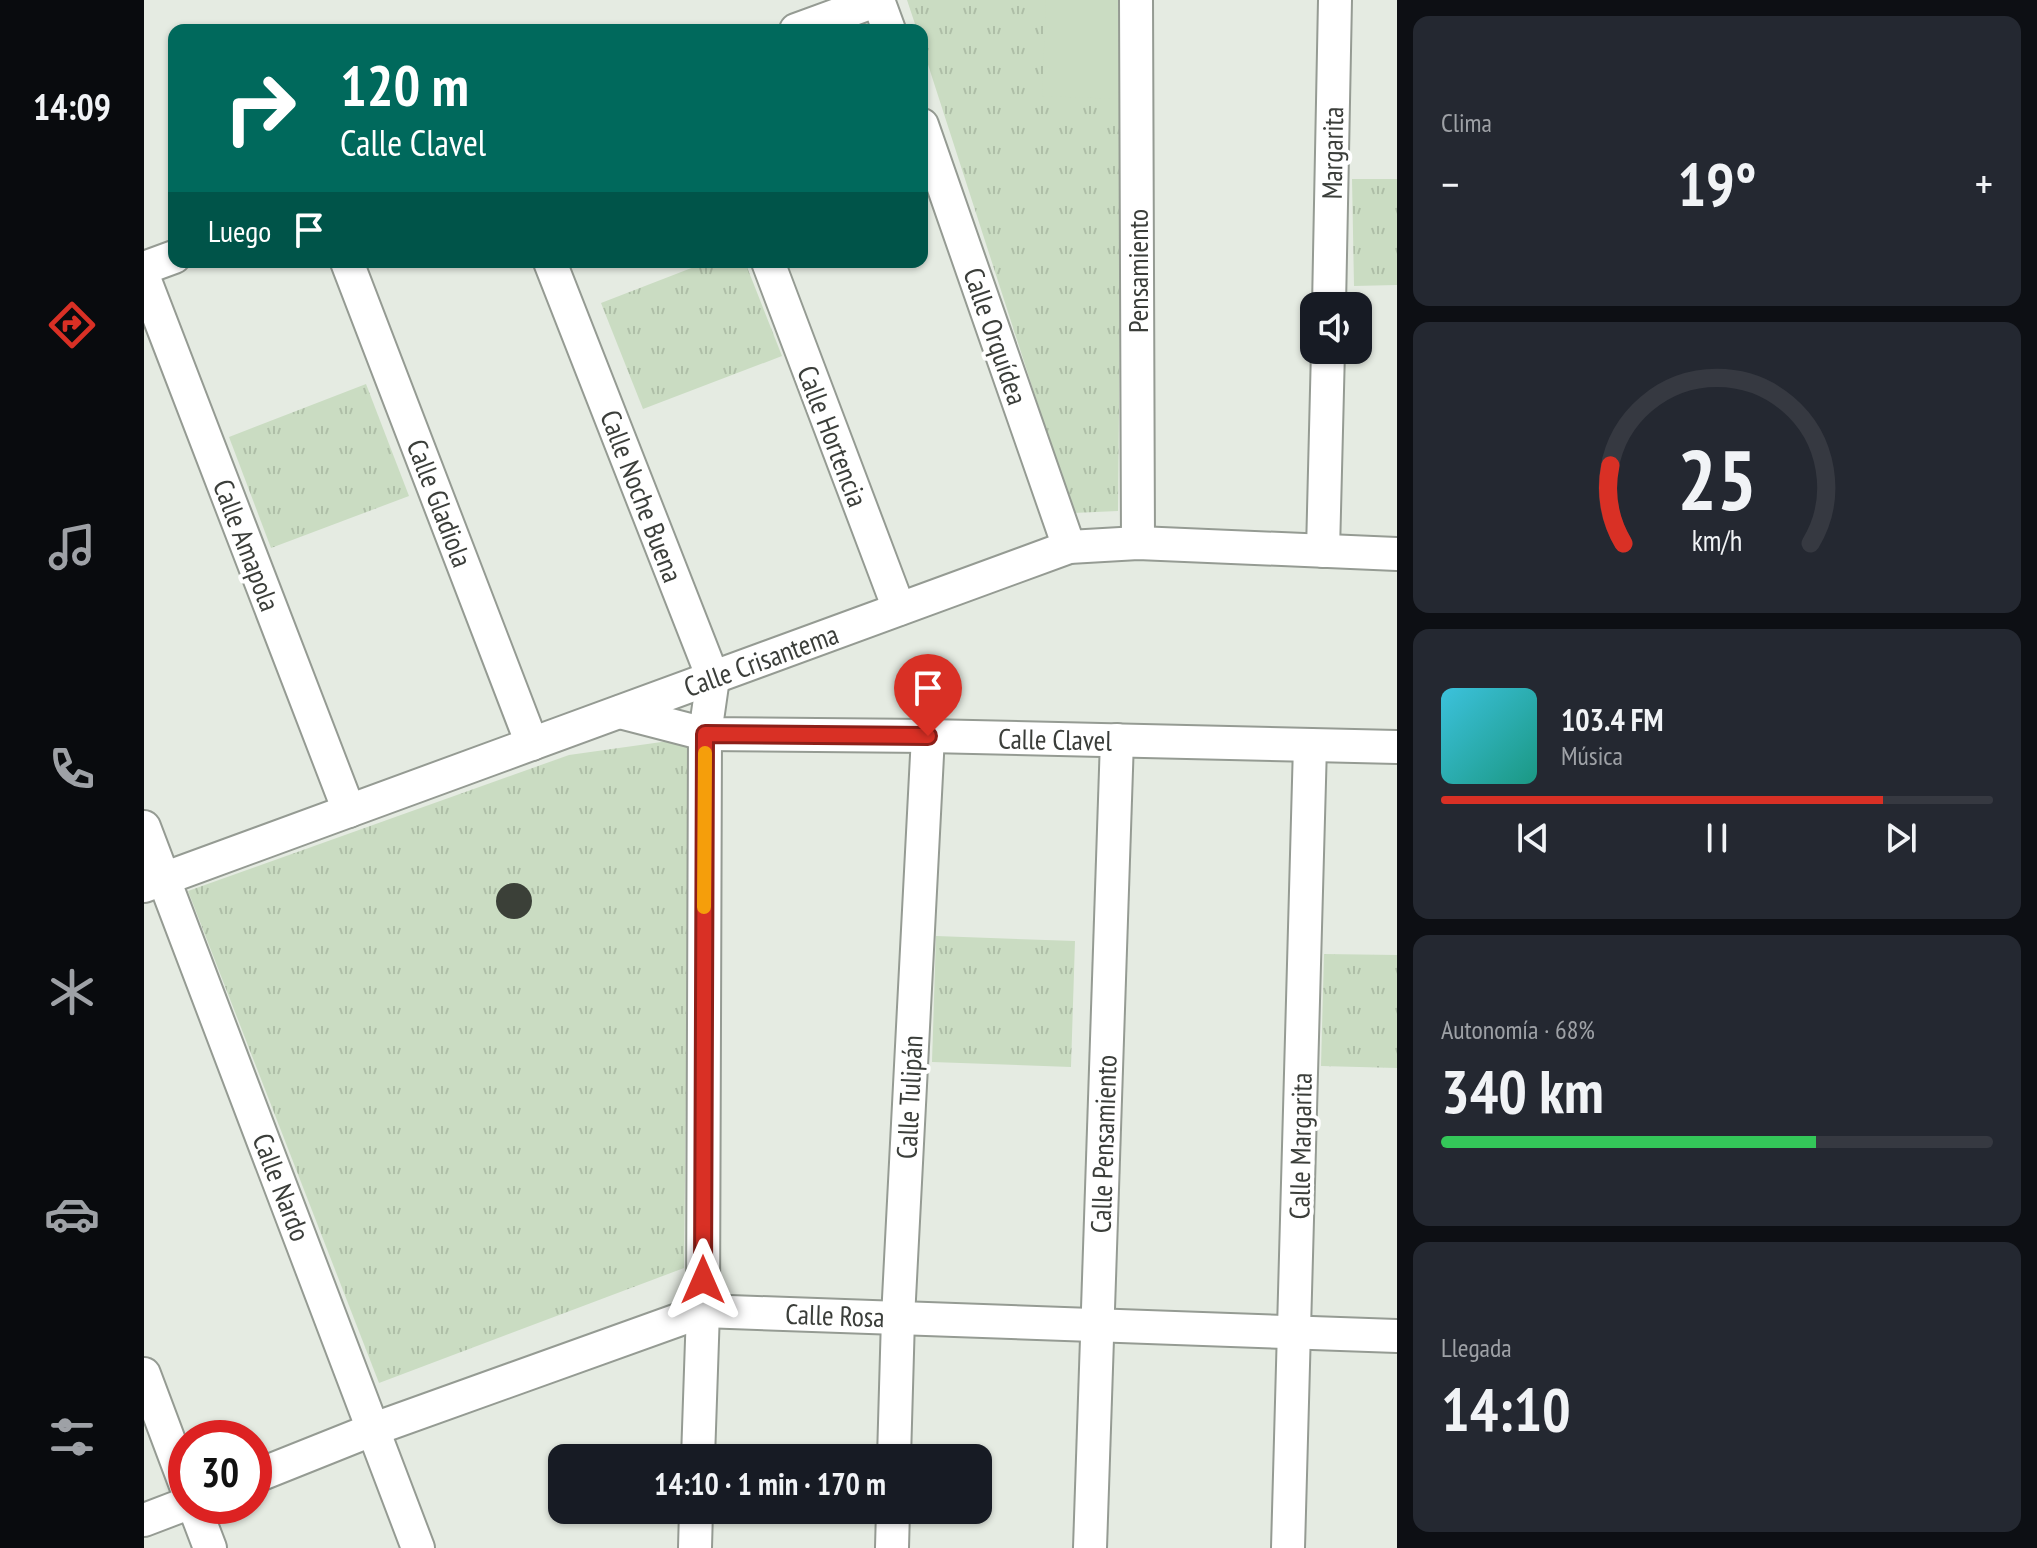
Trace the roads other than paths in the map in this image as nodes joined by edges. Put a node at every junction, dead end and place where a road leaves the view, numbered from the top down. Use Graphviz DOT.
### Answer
graph roads {
  1 [pos="878,0"];
  2 [pos="1136,0"];
  3 [pos="1335,0"];
  4 [pos="812,24"];
  5 [pos="887,24"];
  6 [pos="928,142"];
  7 [pos="168,259"];
  8 [pos="144,268"];
  9 [pos="349,268"];
  10 [pos="552,268"];
  11 [pos="770,268"];
  12 [pos="144,278"];
  13 [pos="1329,292"];
  14 [pos="1328,364"];
  15 [pos="1138,543"];
  16 [pos="1069,547"];
  17 [pos="1323,551"];
  18 [pos="1397,554"];
  19 [pos="899,609"];
  20 [pos="713,678"];
  21 [pos="620,712"];
  22 [pos="705,734"];
  23 [pos="928,736"];
  24 [pos="1117,740"];
  25 [pos="532,744"];
  26 [pos="1310,745"];
  27 [pos="1397,747"];
  28 [pos="349,811"];
  29 [pos="144,827"];
  30 [pos="154,882"];
  31 [pos="703,1311"];
  32 [pos="898,1318"];
  33 [pos="1097,1325"];
  34 [pos="1296,1332"];
  35 [pos="1397,1336"];
  36 [pos="144,1374"];
  37 [pos="374,1429"];
  38 [pos="168,1438"];
  39 [pos="698,1444"];
  40 [pos="894,1444"];
  41 [pos="272,1470"];
  42 [pos="168,1511"];
  43 [pos="144,1520"];
  44 [pos="201,1524"];
  45 [pos="696,1524"];
  46 [pos="893,1524"];
  47 [pos="210,1548"];
  48 [pos="418,1548"];
  49 [pos="695,1548"];
  50 [pos="892,1548"];
  51 [pos="1090,1548"];
  52 [pos="1288,1548"];
  1 -- 4 [label="street"];
  1 -- 5 [label="street"];
  2 -- 15 [label="street, Pensamiento"];
  3 -- 13 [label="street, Margarita"];
  6 -- 16 [label="street, Calle Orquídea"];
  7 -- 8 [label="street"];
  9 -- 25 [label="street, Calle Gladiola"];
  10 -- 20 [label="street, Calle Noche Buena"];
  11 -- 19 [label="street, Calle Hortencia"];
  12 -- 28 [label="street, Calle Amapola"];
  14 -- 17 [label="street"];
  15 -- 16 [label="street, Calle Crisantema"];
  15 -- 17 [label="street, Calle Crisantema"];
  16 -- 19 [label="street, Calle Crisantema"];
  17 -- 18 [label="street, Calle Crisantema"];
  19 -- 20 [label="street, Calle Crisantema"];
  20 -- 21 [label="street, Calle Crisantema"];
  20 -- 22 [label="street, Calle Noche Buena"];
  21 -- 22 [label="street, Calle Clavel"];
  21 -- 25 [label="street, Calle Crisantema"];
  22 -- 23 [label="street, Calle Clavel"];
  22 -- 31 [label="street, Calle Noche Buena"];
  23 -- 24 [label="street, Calle Clavel"];
  23 -- 32 [label="street, Calle Tulipán"];
  24 -- 26 [label="street, Calle Clavel"];
  24 -- 33 [label="street, Calle Pensamiento"];
  25 -- 28 [label="street, Calle Crisantema"];
  26 -- 27 [label="street, Calle Clavel"];
  26 -- 34 [label="street, Calle Margarita"];
  28 -- 30 [label="street, Calle Crisantema"];
  29 -- 30 [label="street, Calle Nardo"];
  30 -- 37 [label="street, Calle Nardo"];
  31 -- 32 [label="street, Calle Rosa"];
  31 -- 37 [label="street, Calle Rosa"];
  31 -- 39 [label="street, Calle Noche Buena"];
  32 -- 33 [label="street, Calle Rosa"];
  32 -- 40 [label="street, Calle Tulipán"];
  33 -- 34 [label="street, Calle Rosa"];
  33 -- 51 [label="street, Calle Pensamiento"];
  34 -- 35 [label="street, Calle Rosa"];
  34 -- 52 [label="street, Calle Margarita"];
  36 -- 38 [label="street"];
  37 -- 41 [label="street, Calle Rosa"];
  37 -- 48 [label="street, Calle Nardo"];
  42 -- 43 [label="street"];
  44 -- 47 [label="street"];
  45 -- 49 [label="street"];
  46 -- 50 [label="street"];
}
